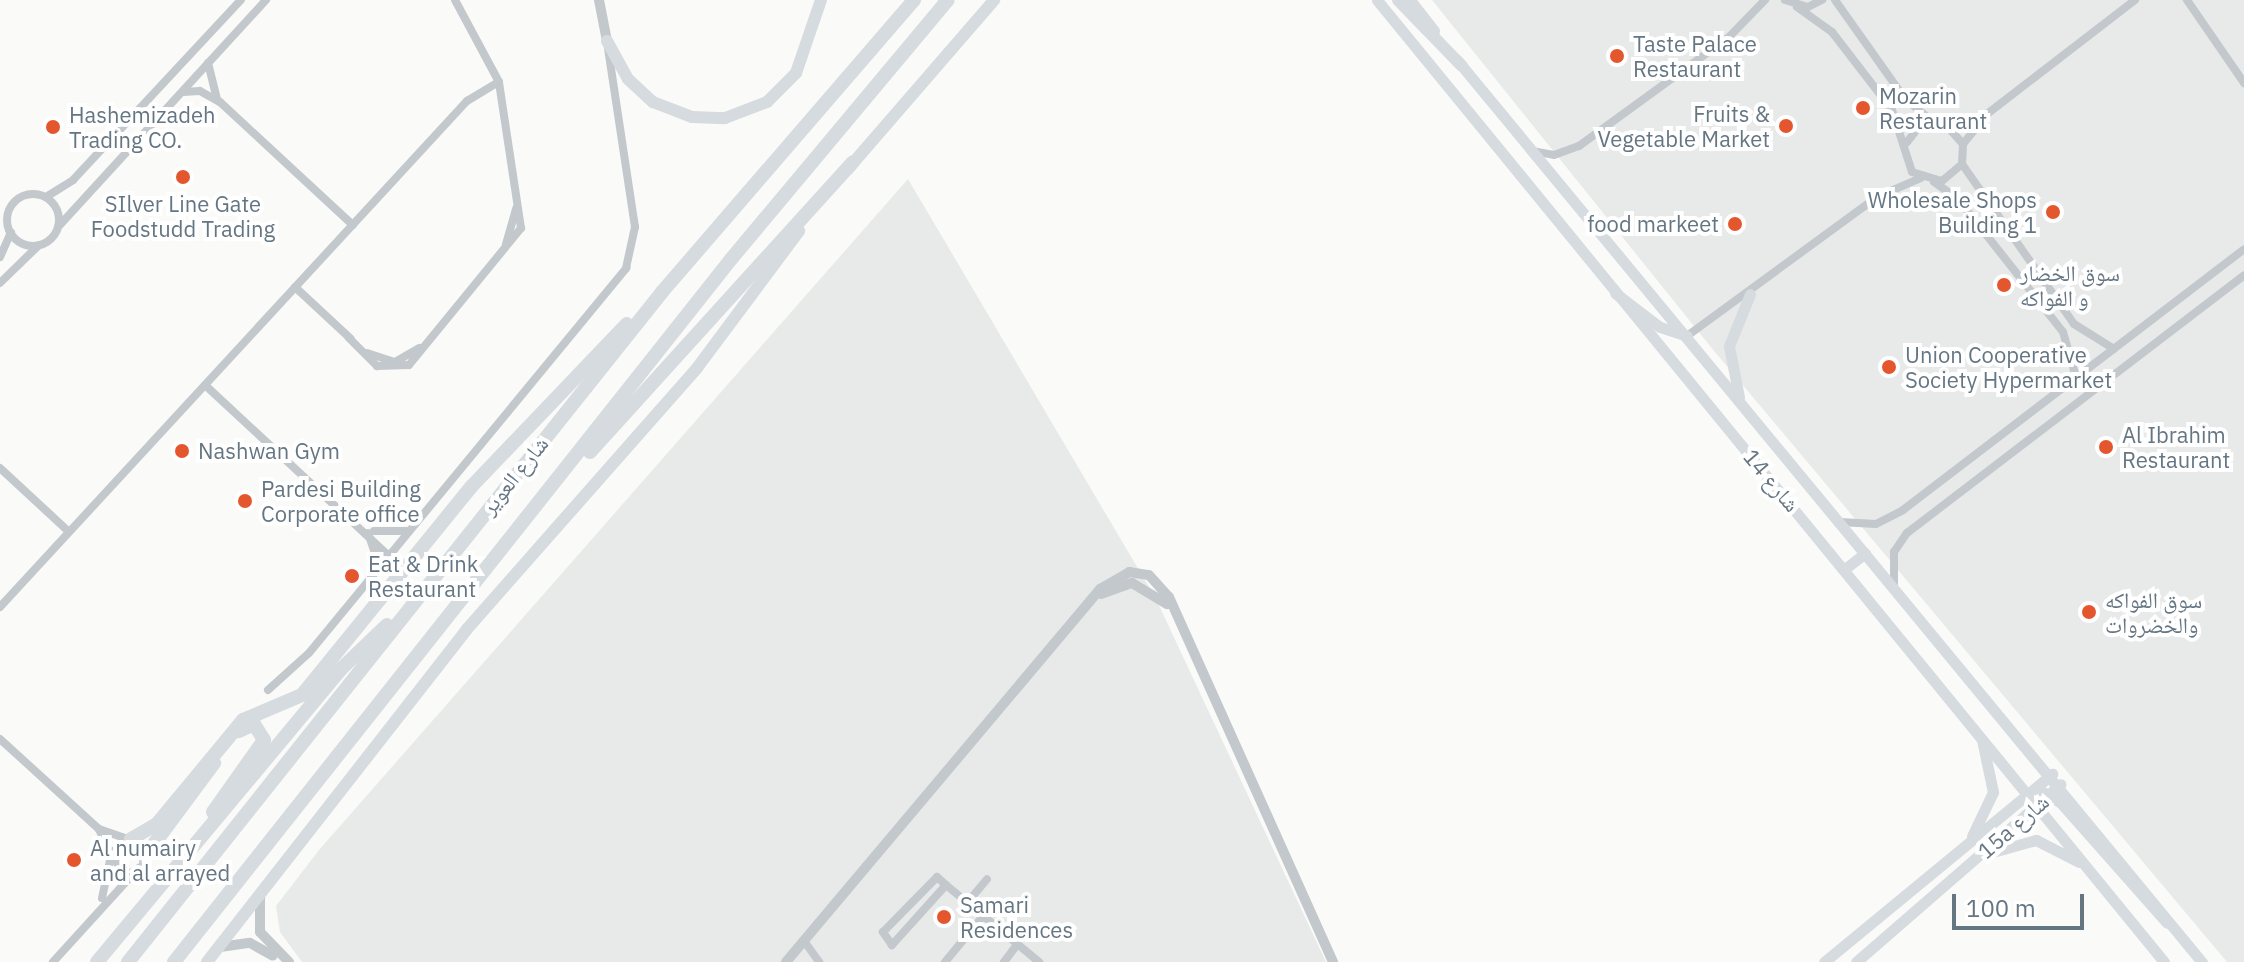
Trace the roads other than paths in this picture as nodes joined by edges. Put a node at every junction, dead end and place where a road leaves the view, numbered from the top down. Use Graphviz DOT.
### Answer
graph roads {
  1 [pos="241,0"];
  2 [pos="266,0"];
  3 [pos="455,0"];
  4 [pos="599,0"];
  5 [pos="821,0"];
  6 [pos="908,0"];
  7 [pos="914,0"];
  8 [pos="948,0"];
  9 [pos="994,0"];
  10 [pos="1377,0"];
  11 [pos="1398,0"];
  12 [pos="1410,0"];
  13 [pos="1765,0"];
  14 [pos="1785,0"];
  15 [pos="1822,0"];
  16 [pos="1835,0"];
  17 [pos="2135,0"];
  18 [pos="2187,0"];
  19 [pos="1797,7"];
  20 [pos="882,34"];
  21 [pos="607,41"];
  22 [pos="208,63"];
  23 [pos="1462,66"];
  24 [pos="499,82"];
  25 [pos="2244,83"];
  26 [pos="182,92"];
  27 [pos="220,102"];
  28 [pos="1935,123"];
  29 [pos="1907,142"];
  30 [pos="1963,144"];
  31 [pos="1532,151"];
  32 [pos="853,162"];
  33 [pos="1962,164"];
  34 [pos="1921,178"];
  35 [pos="1933,182"];
  36 [pos="46,197"];
  37 [pos="353,225"];
  38 [pos="58,227"];
  39 [pos="11,232"];
  40 [pos="39,245"];
  41 [pos="2244,249"];
  42 [pos="0,257"];
  43 [pos="2244,275"];
  44 [pos="0,283"];
  45 [pos="295,287"];
  46 [pos="662,292"];
  47 [pos="1615,293"];
  48 [pos="1750,294"];
  49 [pos="1687,336"];
  50 [pos="2114,349"];
  51 [pos="2076,377"];
  52 [pos="205,385"];
  53 [pos="1740,401"];
  54 [pos="0,468"];
  55 [pos="564,478"];
  56 [pos="1903,510"];
  57 [pos="1840,522"];
  58 [pos="360,523"];
  59 [pos="1918,525"];
  60 [pos="410,531"];
  61 [pos="69,532"];
  62 [pos="1865,553"];
  63 [pos="389,556"];
  64 [pos="380,567"];
  65 [pos="1846,568"];
  66 [pos="1896,591"];
  67 [pos="0,607"];
  68 [pos="403,613"];
  69 [pos="268,690"];
  70 [pos="1979,732"];
  71 [pos="0,739"];
  72 [pos="2052,774"];
  73 [pos="2061,784"];
  74 [pos="2030,793"];
  75 [pos="2049,794"];
  76 [pos="2039,803"];
  77 [pos="99,829"];
  78 [pos="206,830"];
  79 [pos="129,839"];
  80 [pos="145,856"];
  81 [pos="1954,857"];
  82 [pos="110,858"];
  83 [pos="1958,873"];
  84 [pos="133,874"];
  85 [pos="2098,878"];
  86 [pos="987,879"];
  87 [pos="946,885"];
  88 [pos="260,897"];
  89 [pos="967,903"];
  90 [pos="96,909"];
  91 [pos="983,916"];
  92 [pos="2173,925"];
  93 [pos="804,941"];
  94 [pos="1017,945"];
  95 [pos="220,947"];
  96 [pos="795,951"];
  97 [pos="816,960"];
  98 [pos="53,962"];
  99 [pos="97,962"];
  100 [pos="128,962"];
  101 [pos="174,962"];
  102 [pos="207,962"];
  103 [pos="279,962"];
  104 [pos="289,962"];
  105 [pos="786,962"];
  106 [pos="945,962"];
  107 [pos="1004,962"];
  108 [pos="1039,962"];
  109 [pos="1333,962"];
  110 [pos="1824,962"];
  111 [pos="1856,962"];
  112 [pos="2164,962"];
  113 [pos="2202,962"];
  1 -- 36 [label="street"];
  2 -- 22 [label="street"];
  3 -- 24 [label="street"];
  4 -- 21 [label="street"];
  5 -- 21 [label="main road"];
  6 -- 20 [label="main road"];
  7 -- 20 [label="highway, شارع العوير"];
  8 -- 55 [label="highway, شارع العوير"];
  9 -- 32 [label="main road"];
  10 -- 47 [label="main road, شارع 14"];
  11 -- 23 [label="main road"];
  12 -- 23 [label="main road, شارع 14"];
  13 -- 31 [label="street"];
  14 -- 19 [label="street"];
  15 -- 19 [label="street"];
  16 -- 28 [label="street"];
  17 -- 30 [label="street"];
  18 -- 25 [label="street"];
  19 -- 29 [label="street"];
  20 -- 46 [label="highway, شارع العوير"];
  21 -- 60 [label="street"];
  22 -- 26 [label="street"];
  22 -- 27 [label="street"];
  23 -- 31 [label="main road, شارع 14"];
  24 -- 37 [label="street"];
  24 -- 45 [label="street"];
  26 -- 27 [label="street"];
  26 -- 38 [label="street"];
  27 -- 37 [label="street"];
  28 -- 29 [label="street"];
  28 -- 30 [label="street"];
  29 -- 34 [label="street"];
  30 -- 33 [label="street"];
  31 -- 49 [label="main road, شارع 14"];
  32 -- 55 [label="highway"];
  32 -- 88 [label="main road"];
  33 -- 35 [label="street"];
  33 -- 50 [label="street"];
  34 -- 35 [label="street"];
  34 -- 48 [label="street"];
  35 -- 51 [label="street"];
  36 -- 38 [label="street"];
  36 -- 39 [label="street"];
  37 -- 45 [label="street"];
  38 -- 40 [label="street"];
  39 -- 40 [label="street"];
  39 -- 42 [label="street"];
  40 -- 44 [label="street"];
  41 -- 50 [label="street"];
  43 -- 59 [label="street"];
  45 -- 52 [label="street"];
  46 -- 68 [label="highway, شارع العوير"];
  46 -- 79 [label="highway"];
  47 -- 49 [label="main road"];
  47 -- 65 [label="main road, شارع 14"];
  48 -- 49 [label="street"];
  48 -- 53 [label="main road"];
  49 -- 53 [label="main road, شارع 14"];
  50 -- 51 [label="street"];
  51 -- 56 [label="street"];
  52 -- 58 [label="street"];
  52 -- 61 [label="street"];
  53 -- 57 [label="main road, شارع 14"];
  54 -- 61 [label="street"];
  55 -- 101 [label="highway, شارع العوير"];
  56 -- 57 [label="street"];
  56 -- 59 [label="street"];
  57 -- 62 [label="main road, شارع 14"];
  58 -- 60 [label="street"];
  58 -- 63 [label="street"];
  58 -- 64 [label="street"];
  59 -- 66 [label="street"];
  60 -- 63 [label="street"];
  61 -- 67 [label="street"];
  62 -- 65 [label="main road"];
  62 -- 66 [label="main road, شارع 14"];
  63 -- 64 [label="street"];
  64 -- 69 [label="street"];
  65 -- 70 [label="main road, شارع 14"];
  66 -- 72 [label="main road, شارع 14"];
  68 -- 78 [label="highway"];
  68 -- 100 [label="highway, شارع العوير"];
  70 -- 74 [label="main road, شارع 14"];
  70 -- 81 [label="main road"];
  71 -- 77 [label="street"];
  72 -- 73 [label="main road, شارع 14"];
  72 -- 74 [label="main road, 15a شارع"];
  73 -- 75 [label="main road, 15a شارع"];
  73 -- 92 [label="main road, شارع 14"];
  74 -- 75 [label="main road"];
  74 -- 76 [label="main road, شارع 14"];
  74 -- 81 [label="main road, 15a شارع"];
  75 -- 76 [label="main road, 15a شارع"];
  75 -- 92 [label="main road"];
  76 -- 83 [label="main road, 15a شارع"];
  76 -- 85 [label="main road, شارع 14"];
  77 -- 79 [label="street"];
  77 -- 82 [label="street"];
  78 -- 80 [label="highway"];
  78 -- 99 [label="highway"];
  79 -- 80 [label="street"];
  79 -- 82 [label="street"];
  80 -- 84 [label="street"];
  81 -- 110 [label="main road, 15a شارع"];
  82 -- 84 [label="street"];
  82 -- 90 [label="street"];
  83 -- 85 [label="main road"];
  83 -- 111 [label="main road, 15a شارع"];
  84 -- 90 [label="street"];
  85 -- 112 [label="main road, شارع 14"];
  86 -- 89 [label="street"];
  87 -- 87 [label="street"];
  87 -- 89 [label="street"];
  88 -- 95 [label="main road"];
  88 -- 104 [label="street"];
  89 -- 91 [label="street"];
  90 -- 98 [label="street"];
  91 -- 94 [label="street"];
  91 -- 106 [label="street"];
  92 -- 113 [label="main road, شارع 14"];
  93 -- 96 [label="street"];
  93 -- 97 [label="street"];
  93 -- 109 [label="street"];
  94 -- 107 [label="street"];
  94 -- 108 [label="street"];
  95 -- 102 [label="main road"];
  95 -- 103 [label="street"];
  96 -- 97 [label="street"];
  96 -- 105 [label="street"];
}
